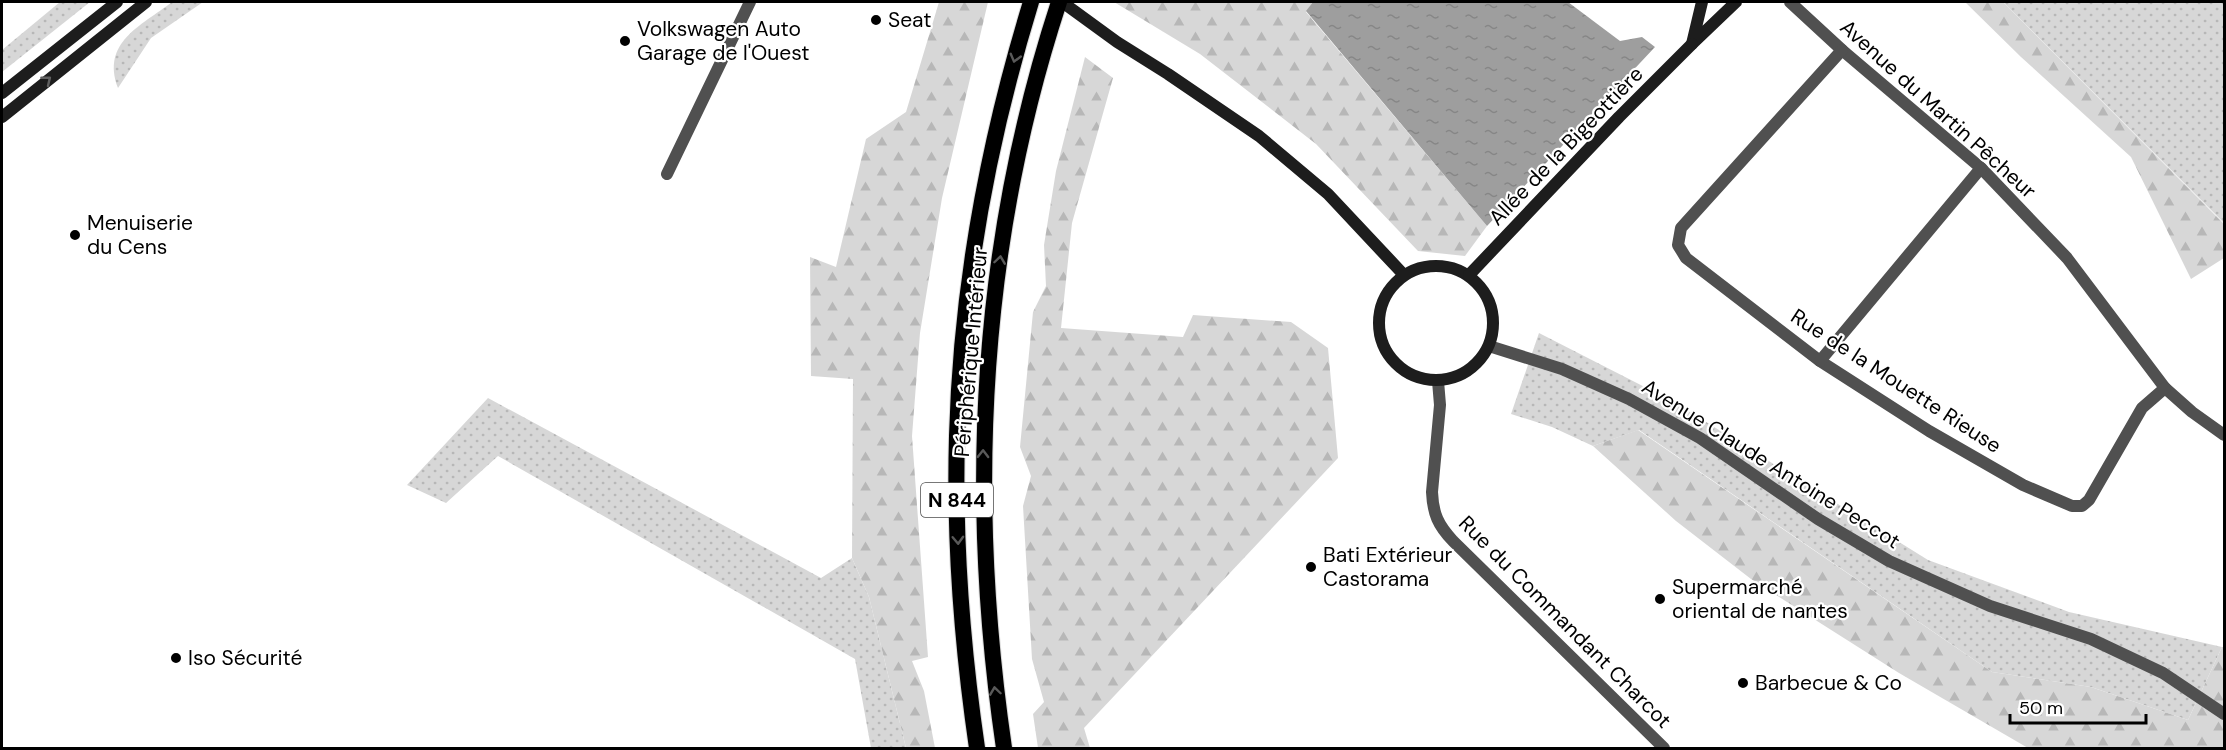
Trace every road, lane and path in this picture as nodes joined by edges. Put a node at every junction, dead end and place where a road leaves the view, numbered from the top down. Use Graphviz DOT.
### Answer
graph roads {
  1 [pos="117,2"];
  2 [pos="146,2"];
  3 [pos="750,2"];
  4 [pos="1030,2"];
  5 [pos="1060,2"];
  6 [pos="1702,2"];
  7 [pos="1736,2"];
  8 [pos="1790,2"];
  9 [pos="1692,44"];
  10 [pos="1842,50"];
  11 [pos="2,93"];
  12 [pos="2,117"];
  13 [pos="1981,168"];
  14 [pos="667,174"];
  15 [pos="1404,275"];
  16 [pos="1469,276"];
  17 [pos="1489,346"];
  18 [pos="1820,361"];
  19 [pos="1438,381"];
  20 [pos="2165,388"];
  21 [pos="2224,435"];
  22 [pos="2224,714"];
  23 [pos="977,748"];
  24 [pos="1004,748"];
  25 [pos="1664,748"];
  1 -- 11 [label="main road"];
  12 -- 2 [label="main road, one-way"];
  3 -- 14 [label="street"];
  4 -- 23 [label="highway, N 844, one-way"];
  5 -- 15 [label="main road"];
  24 -- 5 [label="highway, Périphérique Intérieur / N 844, one-way"];
  6 -- 9 [label="main road"];
  7 -- 9 [label="main road, Allée de la Bigeottière"];
  8 -- 10 [label="street, Avenue du Martin Pêcheur"];
  9 -- 16 [label="main road, Allée de la Bigeottière"];
  10 -- 13 [label="street, Avenue du Martin Pêcheur"];
  10 -- 18 [label="street, Rue de la Mouette Rieuse"];
  13 -- 18 [label="street"];
  13 -- 20 [label="street, Avenue du Martin Pêcheur"];
  15 -- 16 [label="main road"];
  15 -- 19 [label="main road"];
  16 -- 17 [label="main road"];
  17 -- 19 [label="main road"];
  17 -- 22 [label="street, Avenue Claude Antoine Peccot"];
  18 -- 20 [label="street, Rue de la Mouette Rieuse"];
  19 -- 25 [label="street, Rue du Commandant Charcot"];
  20 -- 21 [label="street, Avenue du Martin Pêcheur"];
}
